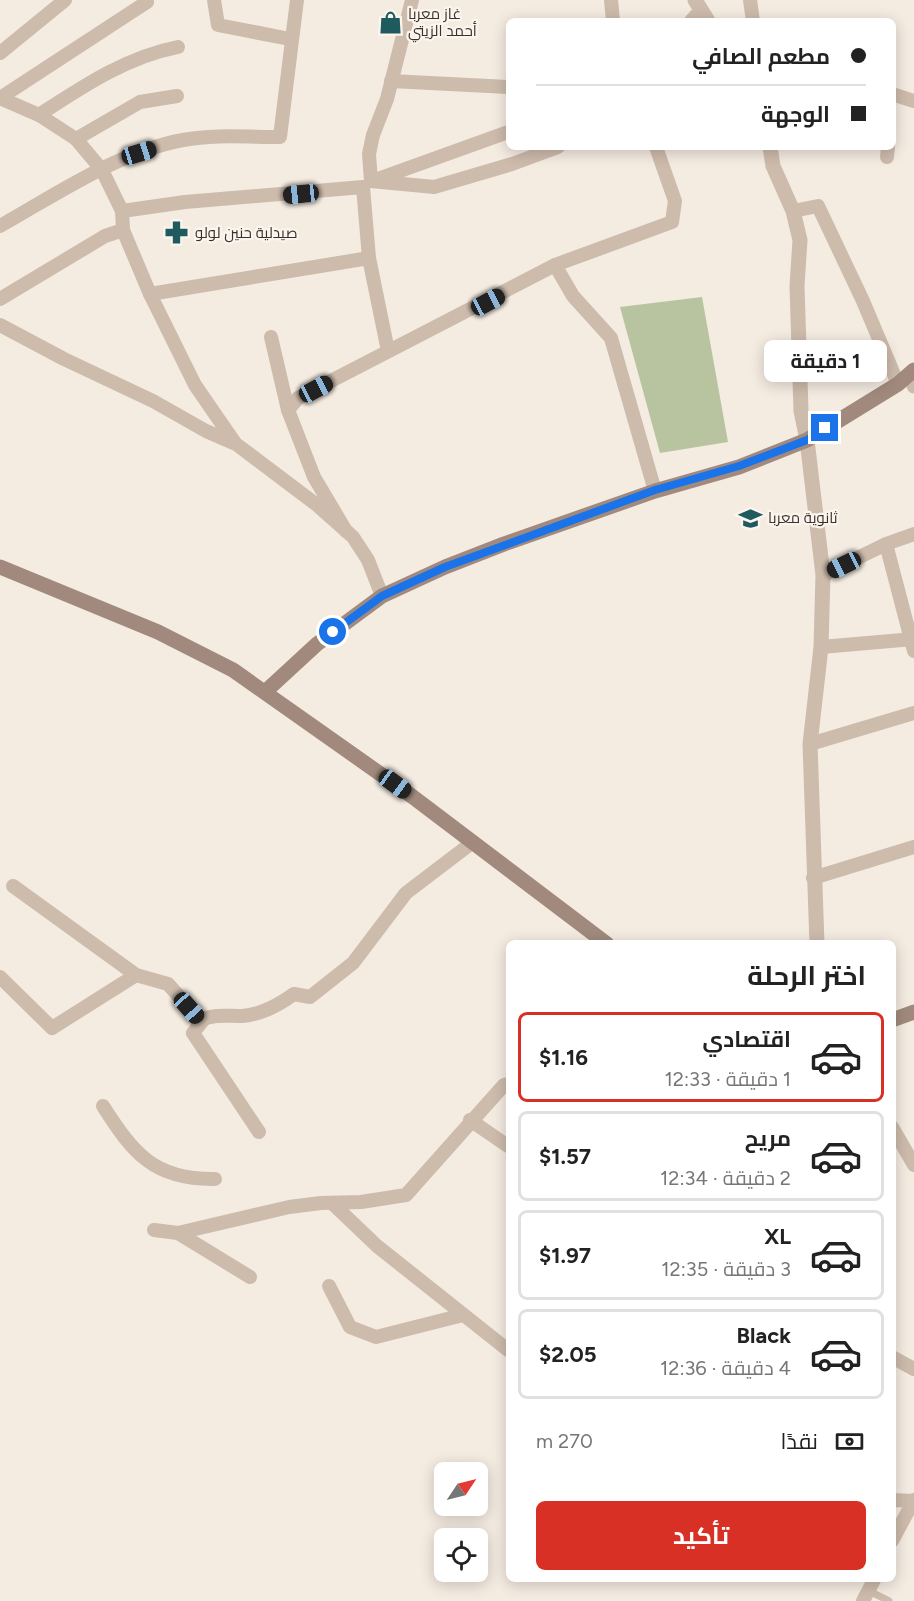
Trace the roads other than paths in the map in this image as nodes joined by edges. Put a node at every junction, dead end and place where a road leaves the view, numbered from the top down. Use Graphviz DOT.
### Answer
graph roads {
  1 [pos="65,0"];
  2 [pos="214,0"];
  3 [pos="297,0"];
  4 [pos="412,0"];
  5 [pos="611,0"];
  6 [pos="750,0"];
  7 [pos="147,2"];
  8 [pos="613,18"];
  9 [pos="753,18"];
  10 [pos="290,39"];
  11 [pos="178,47"];
  12 [pos="0,53"];
  13 [pos="391,81"];
  14 [pos="506,87"];
  15 [pos="896,95"];
  16 [pos="177,96"];
  17 [pos="0,98"];
  18 [pos="914,101"];
  19 [pos="39,115"];
  20 [pos="506,133"];
  21 [pos="76,139"];
  22 [pos="550,150"];
  23 [pos="657,150"];
  24 [pos="770,150"];
  25 [pos="102,170"];
  26 [pos="367,184"];
  27 [pos="122,211"];
  28 [pos="793,211"];
  29 [pos="0,226"];
  30 [pos="123,230"];
  31 [pos="369,258"];
  32 [pos="555,265"];
  33 [pos="150,294"];
  34 [pos="0,299"];
  35 [pos="0,325"];
  36 [pos="271,337"];
  37 [pos="388,351"];
  38 [pos="909,378"];
  39 [pos="288,410"];
  40 [pos="807,440"];
  41 [pos="236,444"];
  42 [pos="655,490"];
  43 [pos="346,531"];
  44 [pos="914,534"];
  45 [pos="886,544"];
  46 [pos="0,567"];
  47 [pos="823,575"];
  48 [pos="382,596"];
  49 [pos="913,643"];
  50 [pos="821,647"];
  51 [pos="266,691"];
  52 [pos="914,713"];
  53 [pos="810,744"];
  54 [pos="473,842"];
  55 [pos="914,846"];
  56 [pos="813,878"];
  57 [pos="13,886"];
  58 [pos="602,940"];
  59 [pos="817,940"];
  60 [pos="136,975"];
  61 [pos="0,977"];
  62 [pos="914,1012"];
  63 [pos="205,1018"];
  64 [pos="896,1019"];
  65 [pos="506,1084"];
  66 [pos="104,1106"];
  67 [pos="470,1120"];
  68 [pos="258,1132"];
  69 [pos="896,1133"];
  70 [pos="506,1145"];
  71 [pos="912,1157"];
  72 [pos="215,1179"];
  73 [pos="333,1204"];
  74 [pos="154,1230"];
  75 [pos="178,1233"];
  76 [pos="250,1277"];
  77 [pos="329,1286"];
  78 [pos="463,1315"];
  79 [pos="506,1348"];
  80 [pos="896,1360"];
  81 [pos="914,1369"];
  82 [pos="896,1500"];
  83 [pos="914,1500"];
  84 [pos="896,1534"];
  85 [pos="868,1590"];
  86 [pos="888,1601"];
  1 -- 12 [label="street"];
  2 -- 10 [label="street"];
  3 -- 10 [label="street"];
  4 -- 13 [label="street"];
  5 -- 8 [label="street"];
  6 -- 9 [label="street"];
  7 -- 17 [label="street"];
  10 -- 25 [label="street"];
  11 -- 19 [label="street"];
  13 -- 14 [label="street"];
  13 -- 26 [label="street"];
  15 -- 18 [label="street"];
  16 -- 21 [label="street"];
  17 -- 19 [label="street"];
  19 -- 21 [label="street"];
  20 -- 26 [label="street"];
  21 -- 25 [label="street"];
  22 -- 26 [label="street"];
  23 -- 32 [label="street"];
  24 -- 28 [label="street"];
  25 -- 27 [label="street"];
  25 -- 29 [label="street"];
  26 -- 27 [label="street"];
  26 -- 31 [label="street"];
  27 -- 30 [label="street"];
  28 -- 38 [label="street"];
  28 -- 40 [label="street"];
  30 -- 33 [label="street"];
  30 -- 34 [label="street"];
  31 -- 33 [label="street"];
  31 -- 37 [label="street"];
  32 -- 37 [label="street"];
  32 -- 42 [label="street"];
  33 -- 41 [label="street"];
  35 -- 41 [label="street"];
  36 -- 39 [label="street"];
  37 -- 39 [label="street"];
  38 -- 40 [label="main road"];
  39 -- 43 [label="street"];
  40 -- 42 [label="main road"];
  40 -- 47 [label="street"];
  41 -- 43 [label="street"];
  42 -- 48 [label="main road"];
  43 -- 48 [label="street"];
  44 -- 45 [label="street"];
  45 -- 47 [label="street"];
  45 -- 49 [label="street"];
  46 -- 51 [label="main road"];
  47 -- 50 [label="street"];
  48 -- 51 [label="main road"];
  49 -- 50 [label="street"];
  50 -- 53 [label="street"];
  51 -- 54 [label="main road"];
  52 -- 53 [label="street"];
  53 -- 56 [label="street"];
  54 -- 58 [label="main road"];
  54 -- 63 [label="street"];
  55 -- 56 [label="street"];
  56 -- 59 [label="street"];
  57 -- 60 [label="street"];
  60 -- 61 [label="street"];
  60 -- 63 [label="street"];
  62 -- 64 [label="main road"];
  63 -- 68 [label="street"];
  65 -- 67 [label="street"];
  66 -- 72 [label="street"];
  67 -- 70 [label="street"];
  67 -- 73 [label="street"];
  69 -- 71 [label="street"];
  73 -- 75 [label="street"];
  73 -- 78 [label="street"];
  74 -- 75 [label="street"];
  75 -- 76 [label="street"];
  77 -- 78 [label="street"];
  78 -- 79 [label="street"];
  80 -- 81 [label="street"];
  82 -- 83 [label="street"];
  83 -- 84 [label="street"];
  85 -- 86 [label="lane"];
}
